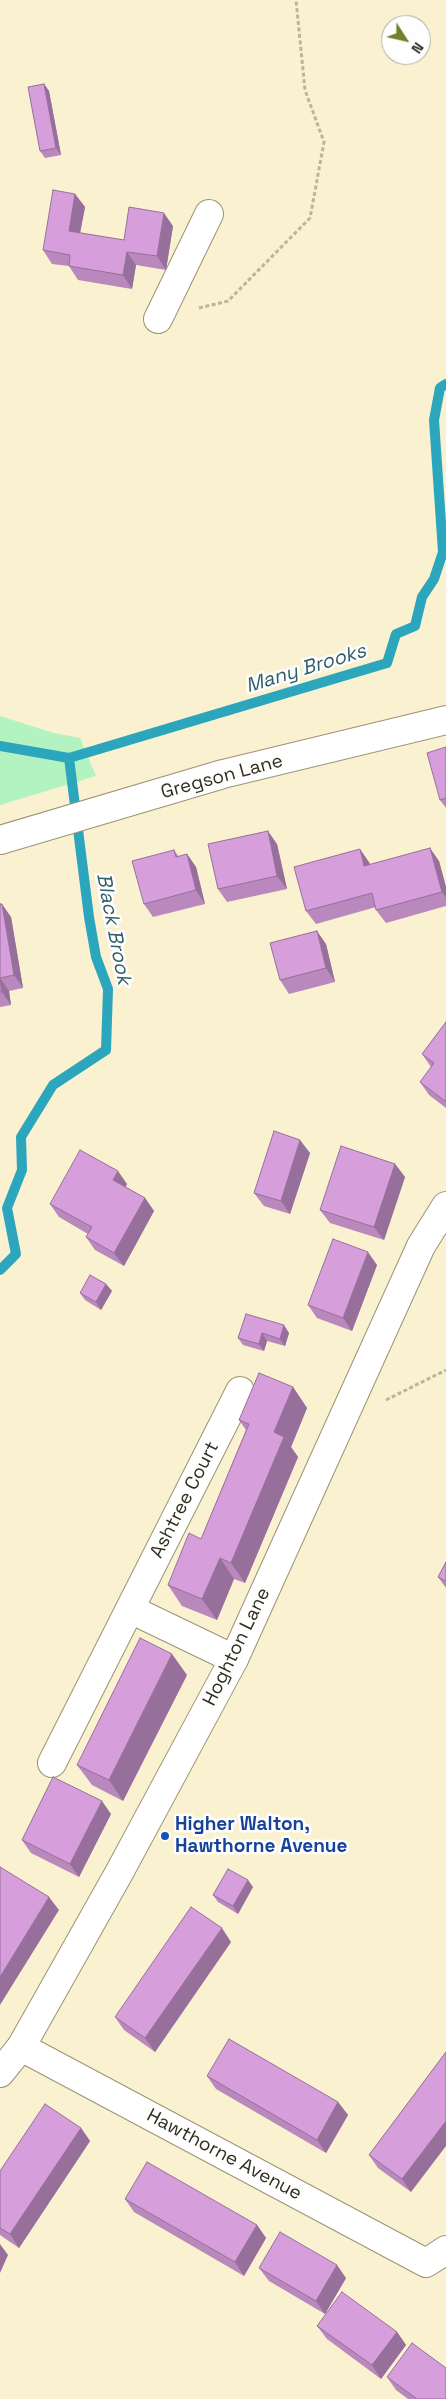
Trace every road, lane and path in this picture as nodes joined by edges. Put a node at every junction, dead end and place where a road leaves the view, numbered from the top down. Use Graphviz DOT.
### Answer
graph roads {
  1 [pos="296,0"];
  2 [pos="209,214"];
  3 [pos="158,319"];
  4 [pos="446,720"];
  5 [pos="0,840"];
  6 [pos="443,1219"];
  7 [pos="446,1370"];
  8 [pos="240,1391"];
  9 [pos="348,1406"];
  10 [pos="130,1609"];
  11 [pos="234,1659"];
  12 [pos="52,1763"];
  13 [pos="21,2047"];
  14 [pos="0,2073"];
  15 [pos="436,2256"];
  1 -- 3 [label="path"];
  2 -- 3 [label="street"];
  4 -- 5 [label="street, Gregson Lane"];
  6 -- 9 [label="street, Hoghton Lane"];
  7 -- 9 [label="path"];
  8 -- 10 [label="street, Ashtree Court"];
  9 -- 11 [label="street, Hoghton Lane"];
  10 -- 11 [label="street"];
  10 -- 12 [label="street, Ashtree Court"];
  11 -- 13 [label="street, Hoghton Lane"];
  13 -- 14 [label="street, Hoghton Lane"];
  13 -- 15 [label="street, Hawthorne Avenue"];
}
